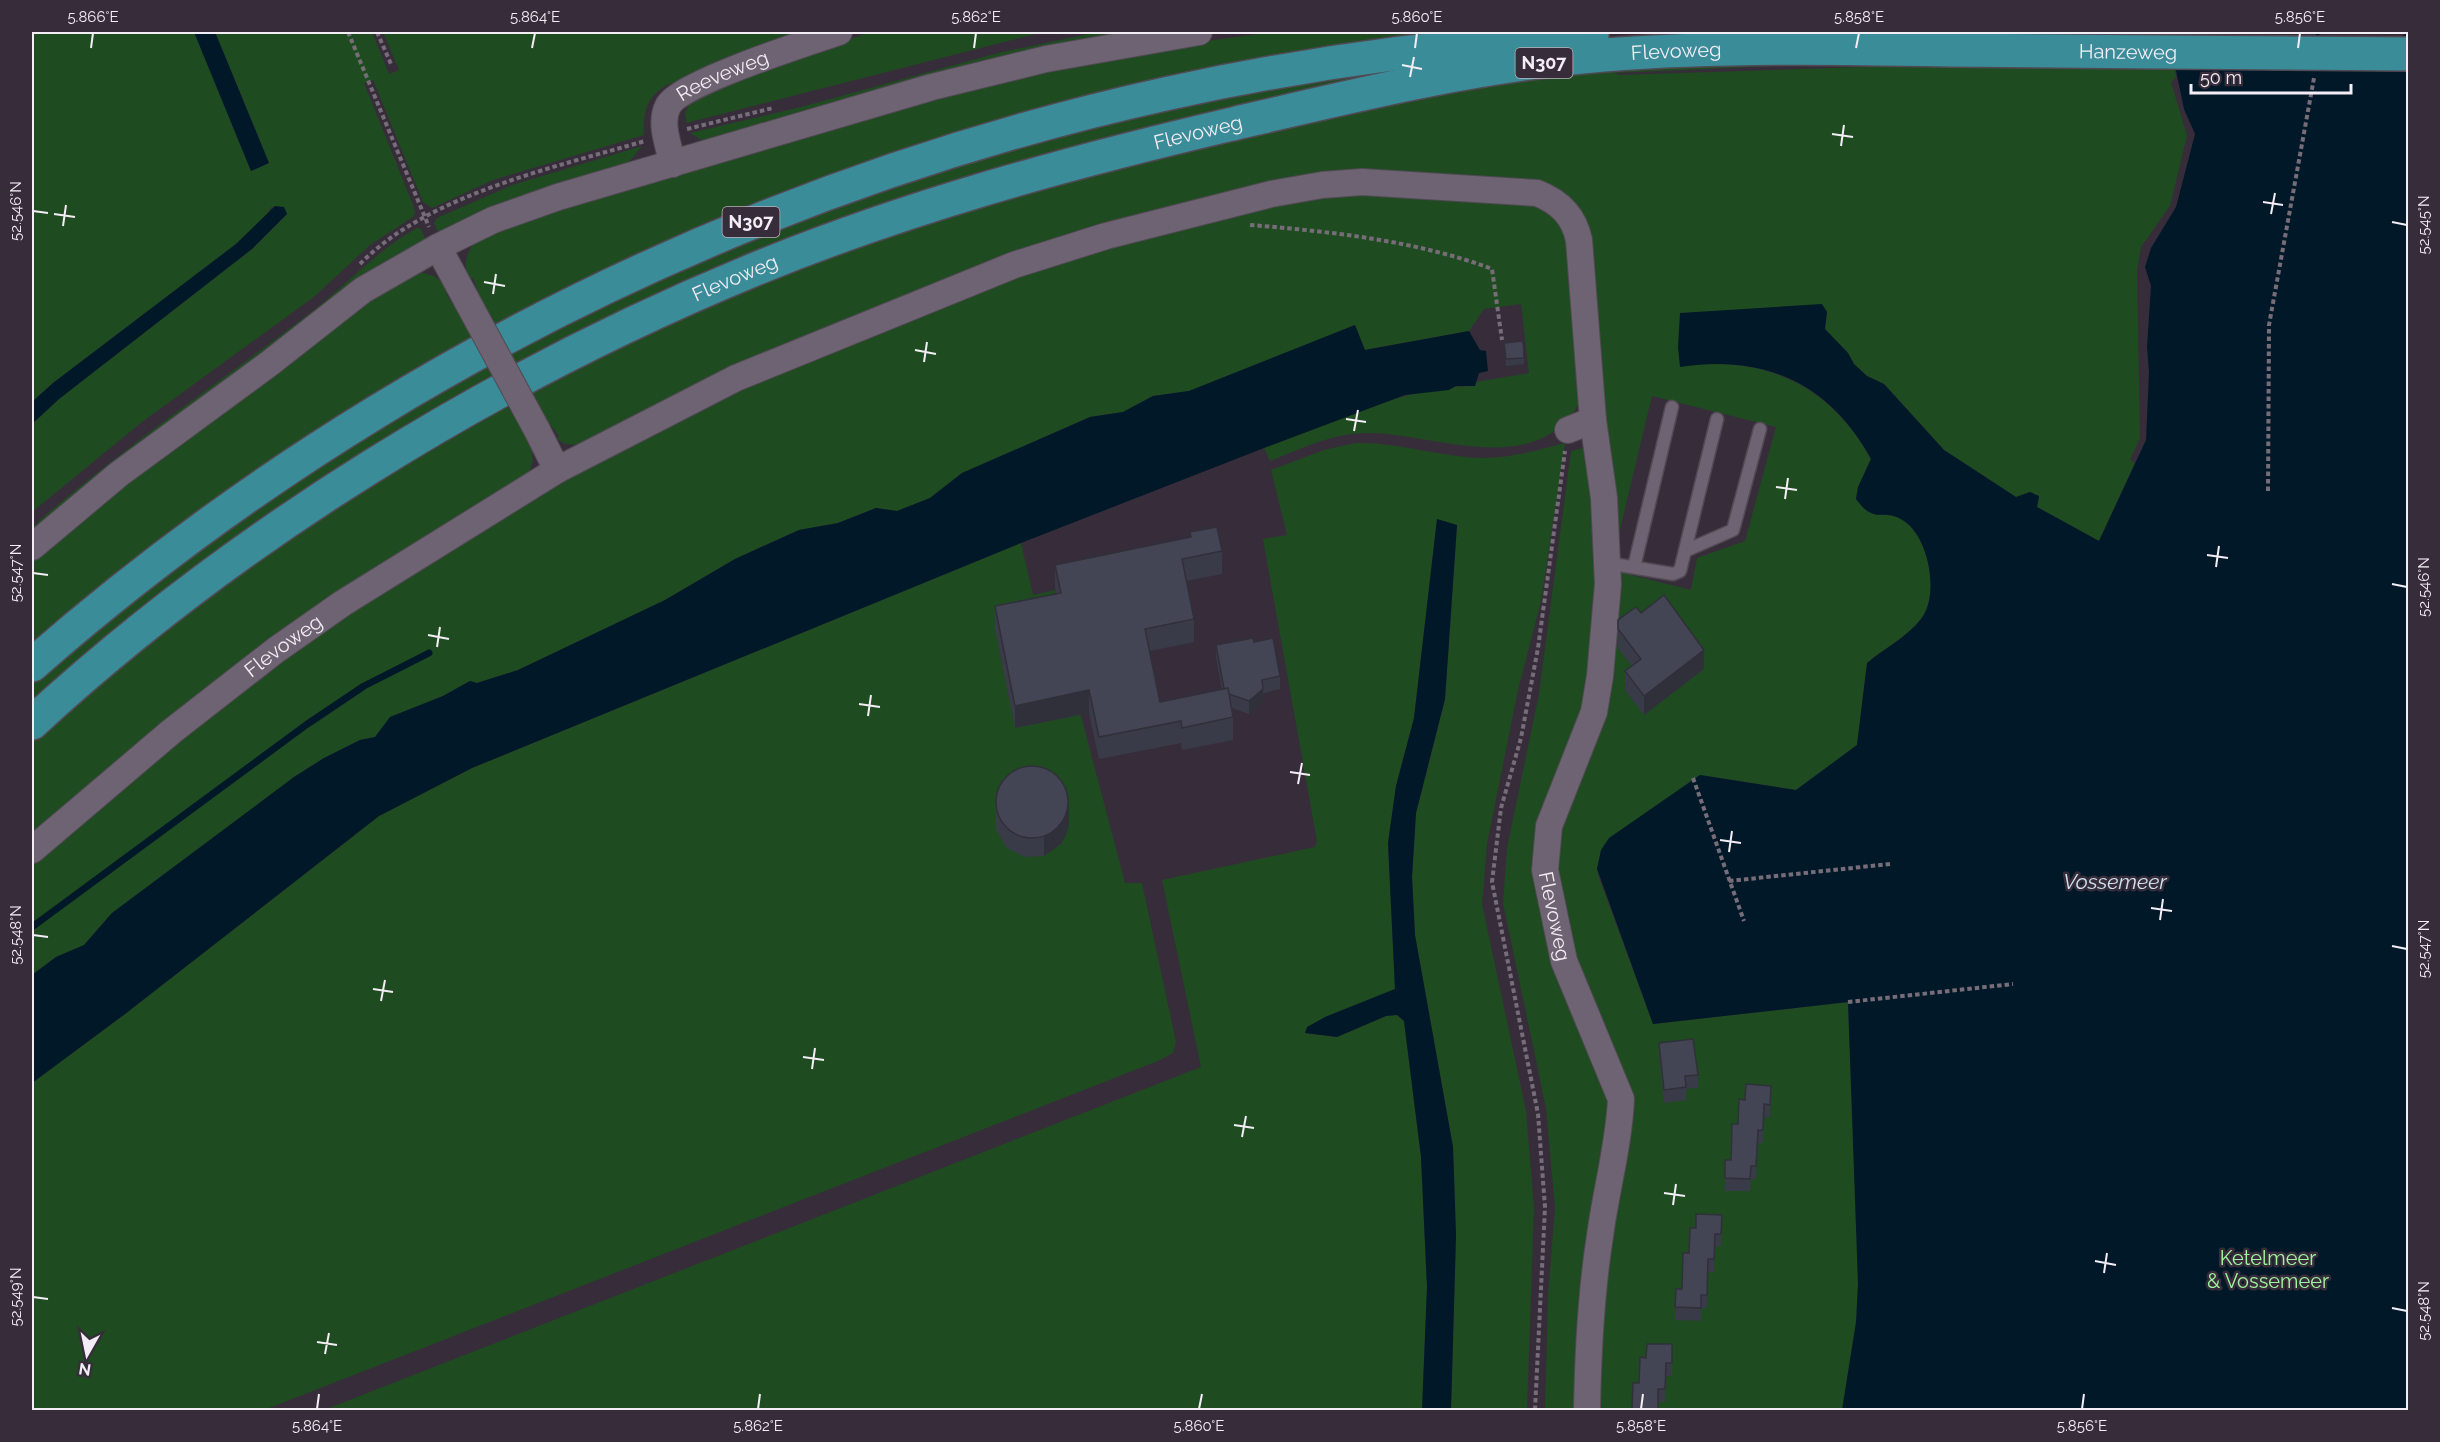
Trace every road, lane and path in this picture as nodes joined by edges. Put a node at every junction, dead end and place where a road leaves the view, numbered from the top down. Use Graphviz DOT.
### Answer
graph roads {
  1 [pos="348,32"];
  2 [pos="377,32"];
  3 [pos="839,32"];
  4 [pos="1199,32"];
  5 [pos="1765,32"];
  6 [pos="1841,32"];
  7 [pos="2409,35"];
  8 [pos="1921,41"];
  9 [pos="2409,54"];
  10 [pos="391,64"];
  11 [pos="2316,71"];
  12 [pos="674,164"];
  13 [pos="426,218"];
  14 [pos="1248,225"];
  15 [pos="438,247"];
  16 [pos="1502,340"];
  17 [pos="1672,407"];
  18 [pos="1717,419"];
  19 [pos="1593,420"];
  20 [pos="1760,429"];
  21 [pos="1568,430"];
  22 [pos="556,470"];
  23 [pos="2268,491"];
  24 [pos="32,547"];
  25 [pos="1685,550"];
  26 [pos="1607,563"];
  27 [pos="1634,567"];
  28 [pos="32,665"];
  29 [pos="32,723"];
  30 [pos="1693,778"];
  31 [pos="32,850"];
  32 [pos="1890,864"];
  33 [pos="1729,880"];
  34 [pos="1744,921"];
  35 [pos="2013,984"];
  36 [pos="1848,1002"];
  37 [pos="1587,1410"];
  1 -- 13 [label="path"];
  2 -- 10 [label="path"];
  3 -- 12 [label="street, Reeveweg"];
  4 -- 12 [label="street"];
  5 -- 28 [label="highway, Flevoweg / N307"];
  6 -- 8 [label="highway, N307"];
  7 -- 8 [label="highway, Hanzeweg / N307"];
  8 -- 9 [label="highway, Hanzeweg / N307"];
  8 -- 29 [label="highway, Flevoweg / N307"];
  11 -- 23 [label="path"];
  12 -- 15 [label="street"];
  14 -- 16 [label="path"];
  15 -- 22 [label="street, bridge"];
  15 -- 24 [label="street"];
  17 -- 27 [label="lane"];
  18 -- 25 [label="lane"];
  19 -- 21 [label="street"];
  19 -- 22 [label="street, Flevoweg"];
  19 -- 26 [label="street, Flevoweg"];
  20 -- 25 [label="lane"];
  22 -- 31 [label="street, Flevoweg"];
  25 -- 27 [label="lane"];
  26 -- 27 [label="lane"];
  26 -- 37 [label="street, Flevoweg"];
  30 -- 33 [label="path"];
  32 -- 33 [label="path"];
  33 -- 34 [label="path"];
  35 -- 36 [label="path"];
}
